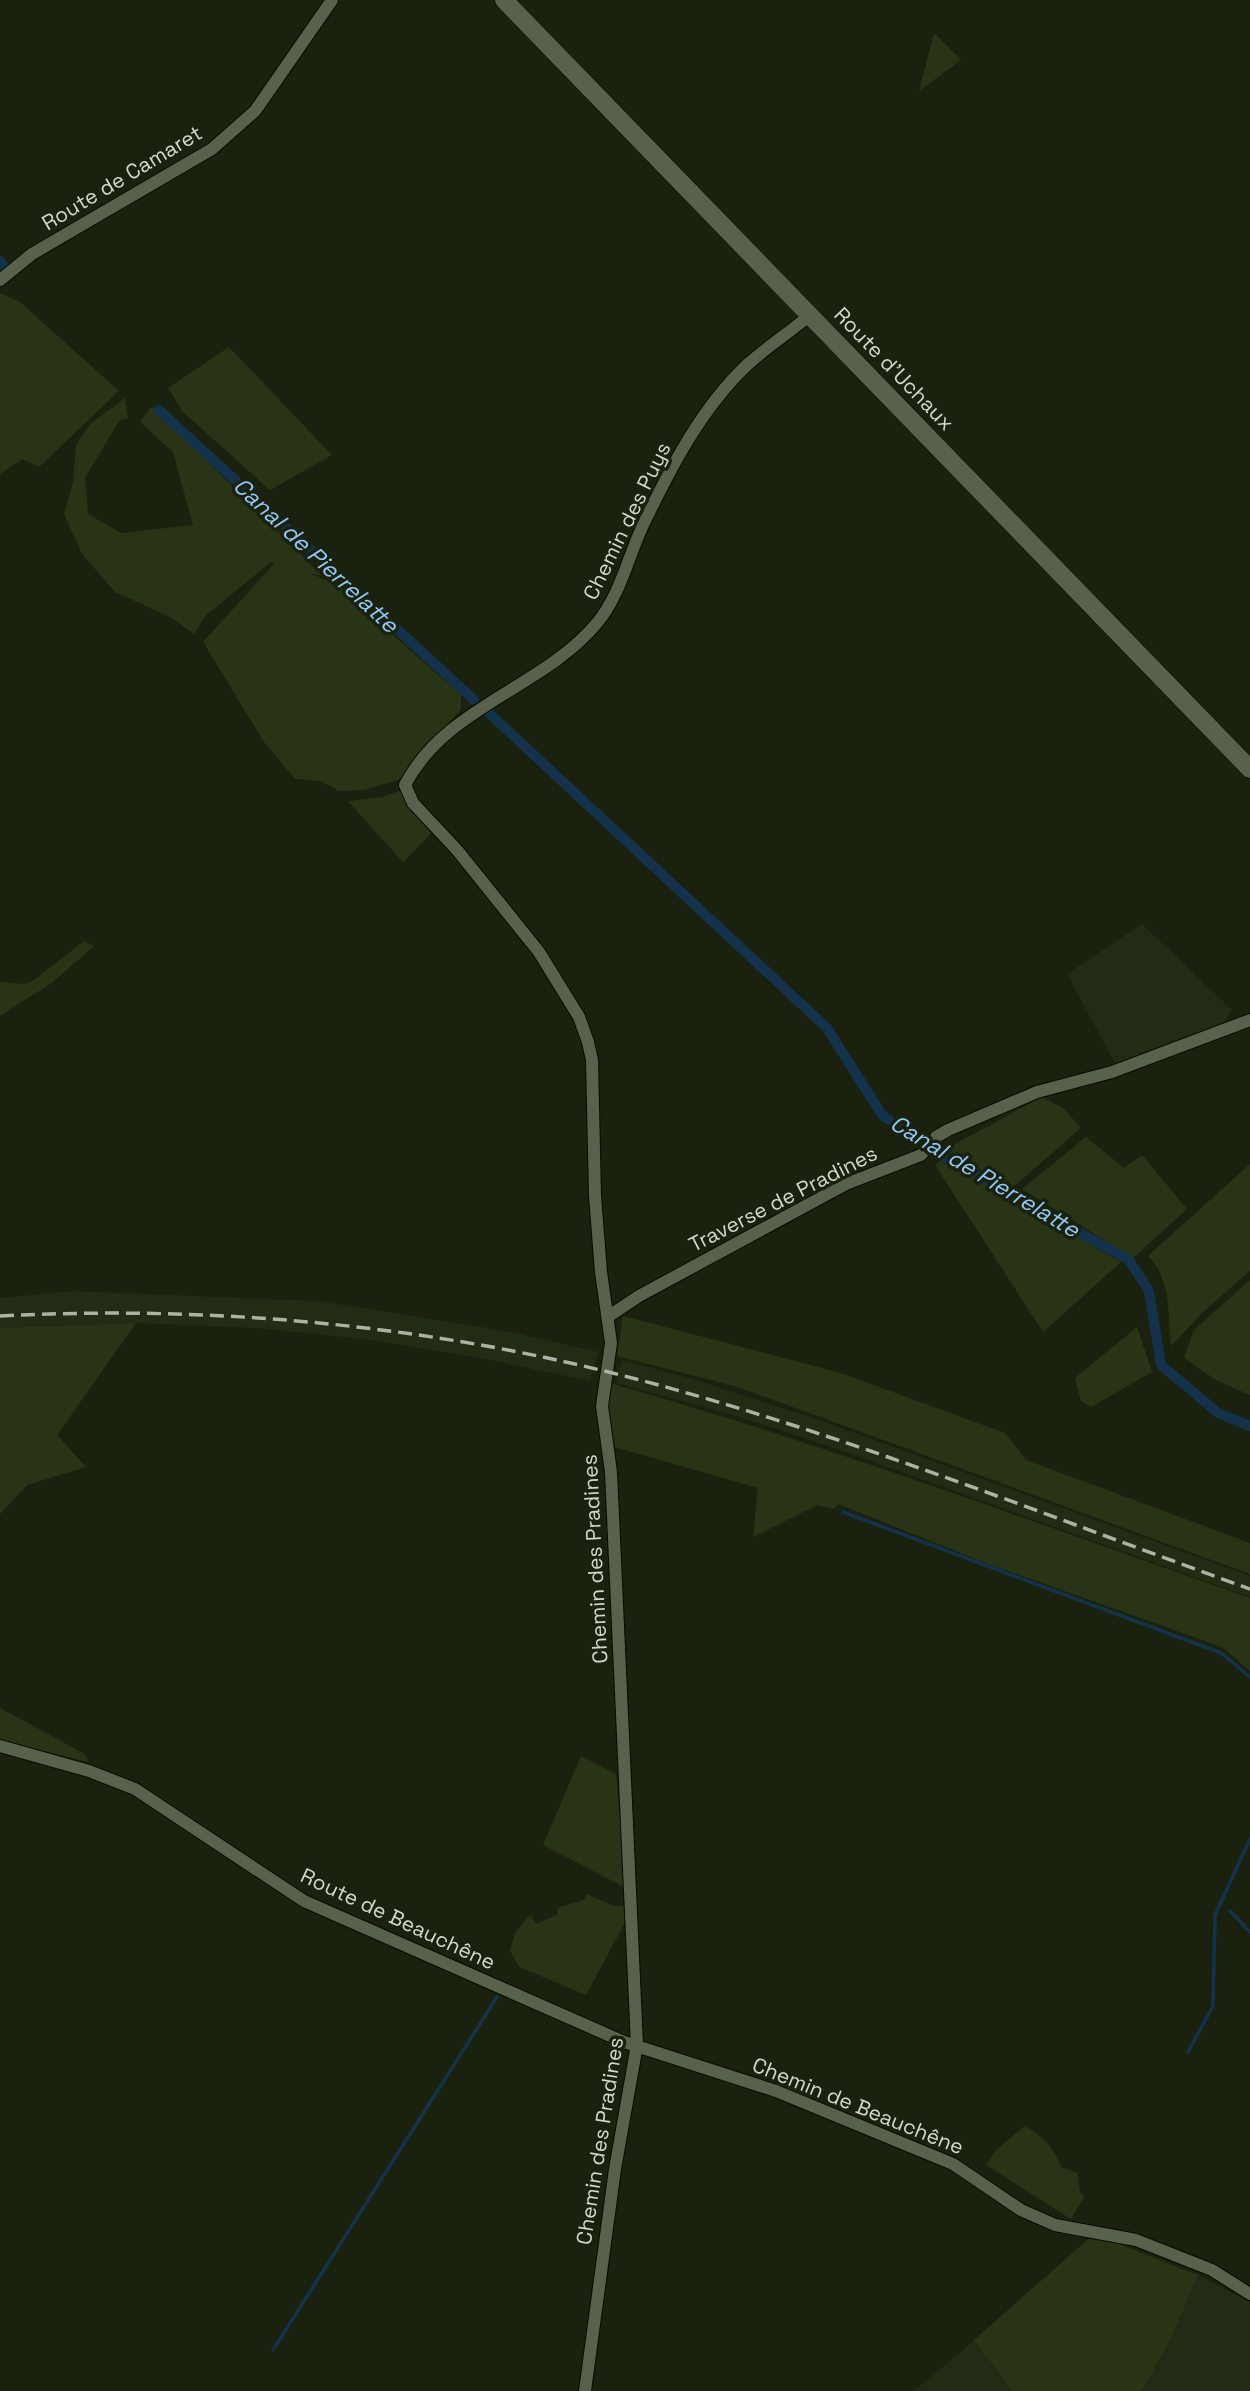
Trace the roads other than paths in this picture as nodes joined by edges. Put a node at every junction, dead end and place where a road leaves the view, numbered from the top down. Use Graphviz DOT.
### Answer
graph roads {
  1 [pos="332,0"];
  2 [pos="504,0"];
  3 [pos="0,280"];
  4 [pos="810,316"];
  5 [pos="1250,769"];
  6 [pos="405,785"];
  7 [pos="1250,1020"];
  8 [pos="609,1316"];
  9 [pos="0,1746"];
  10 [pos="637,2045"];
  11 [pos="1250,2294"];
  12 [pos="584,2391"];
  1 -- 3 [label="street, Route de Camaret"];
  2 -- 4 [label="main road, Route d'Uchaux"];
  4 -- 5 [label="main road, Route d'Uchaux"];
  4 -- 6 [label="street, Chemin des Puys"];
  6 -- 8 [label="street, Chemin des Pradines"];
  7 -- 8 [label="street, Traverse de Pradines"];
  8 -- 10 [label="street, Chemin des Pradines"];
  9 -- 10 [label="street, Route de Beauchêne"];
  10 -- 11 [label="street, Chemin de Beauchêne"];
  10 -- 12 [label="street, Chemin des Pradines"];
}
